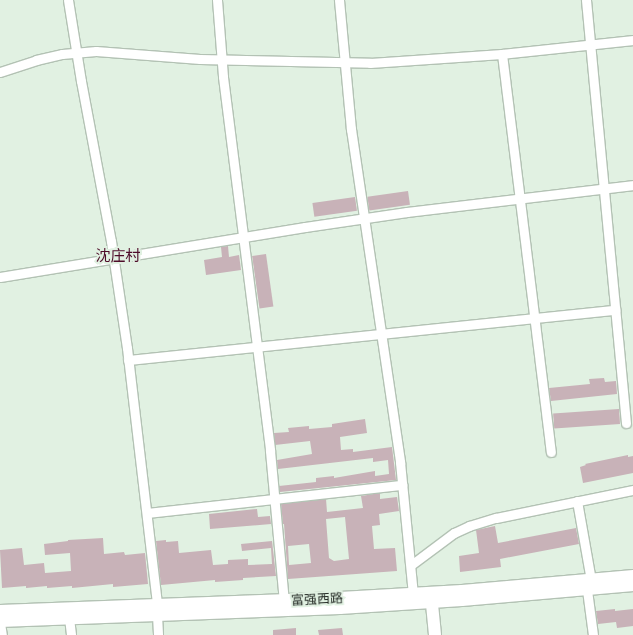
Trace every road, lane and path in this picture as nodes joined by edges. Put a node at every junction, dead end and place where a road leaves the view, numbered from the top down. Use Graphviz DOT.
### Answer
graph roads {
  1 [pos="68,0"];
  2 [pos="217,0"];
  3 [pos="339,0"];
  4 [pos="586,0"];
  5 [pos="633,40"];
  6 [pos="590,45"];
  7 [pos="76,53"];
  8 [pos="502,54"];
  9 [pos="221,60"];
  10 [pos="344,62"];
  11 [pos="0,72"];
  12 [pos="633,185"];
  13 [pos="604,188"];
  14 [pos="521,198"];
  15 [pos="364,218"];
  16 [pos="244,237"];
  17 [pos="114,258"];
  18 [pos="0,277"];
  19 [pos="615,310"];
  20 [pos="535,318"];
  21 [pos="381,334"];
  22 [pos="258,347"];
  23 [pos="128,360"];
  24 [pos="626,423"];
  25 [pos="551,452"];
  26 [pos="402,485"];
  27 [pos="633,490"];
  28 [pos="275,499"];
  29 [pos="577,502"];
  30 [pos="147,513"];
  31 [pos="411,565"];
  32 [pos="633,576"];
  33 [pos="589,585"];
  34 [pos="633,586"];
  35 [pos="425,597"];
  36 [pos="284,601"];
  37 [pos="157,610"];
  38 [pos="0,611"];
  39 [pos="69,618"];
  40 [pos="0,622"];
  41 [pos="2,635"];
  42 [pos="71,635"];
  43 [pos="158,635"];
  44 [pos="427,635"];
  45 [pos="435,635"];
  46 [pos="593,635"];
  1 -- 7 [label="street"];
  2 -- 9 [label="street"];
  3 -- 10 [label="street"];
  4 -- 6 [label="street"];
  5 -- 6 [label="street"];
  6 -- 8 [label="street"];
  6 -- 13 [label="street"];
  7 -- 9 [label="street"];
  7 -- 11 [label="street"];
  7 -- 17 [label="street"];
  8 -- 10 [label="street"];
  8 -- 14 [label="street"];
  9 -- 10 [label="street"];
  9 -- 16 [label="street"];
  10 -- 15 [label="street"];
  12 -- 13 [label="street"];
  13 -- 14 [label="street"];
  13 -- 19 [label="street"];
  14 -- 15 [label="street"];
  14 -- 20 [label="street"];
  15 -- 16 [label="street"];
  15 -- 21 [label="street"];
  16 -- 17 [label="street"];
  16 -- 22 [label="street"];
  17 -- 18 [label="street"];
  17 -- 23 [label="street"];
  19 -- 20 [label="street"];
  19 -- 24 [label="street"];
  20 -- 21 [label="street"];
  20 -- 25 [label="street"];
  21 -- 22 [label="street"];
  21 -- 26 [label="street"];
  22 -- 23 [label="street"];
  22 -- 28 [label="street"];
  23 -- 30 [label="street"];
  26 -- 28 [label="street"];
  26 -- 31 [label="street"];
  27 -- 29 [label="street"];
  28 -- 30 [label="street"];
  28 -- 36 [label="street"];
  29 -- 31 [label="street"];
  29 -- 33 [label="street"];
  30 -- 37 [label="street"];
  31 -- 35 [label="street"];
  32 -- 33 [label="main road, 富强西路"];
  33 -- 34 [label="main road, 富强西路"];
  33 -- 35 [label="main road, 富强西路"];
  33 -- 46 [label="street"];
  35 -- 36 [label="main road, 富强西路"];
  35 -- 37 [label="main road, 富强西路"];
  35 -- 44 [label="main road"];
  35 -- 45 [label="main road"];
  36 -- 37 [label="main road, 富强西路"];
  37 -- 38 [label="main road, 富强西路"];
  37 -- 39 [label="main road, 富强西路"];
  37 -- 43 [label="street"];
  39 -- 40 [label="main road, 富强西路"];
  39 -- 42 [label="street"];
  40 -- 41 [label="street"];
}
